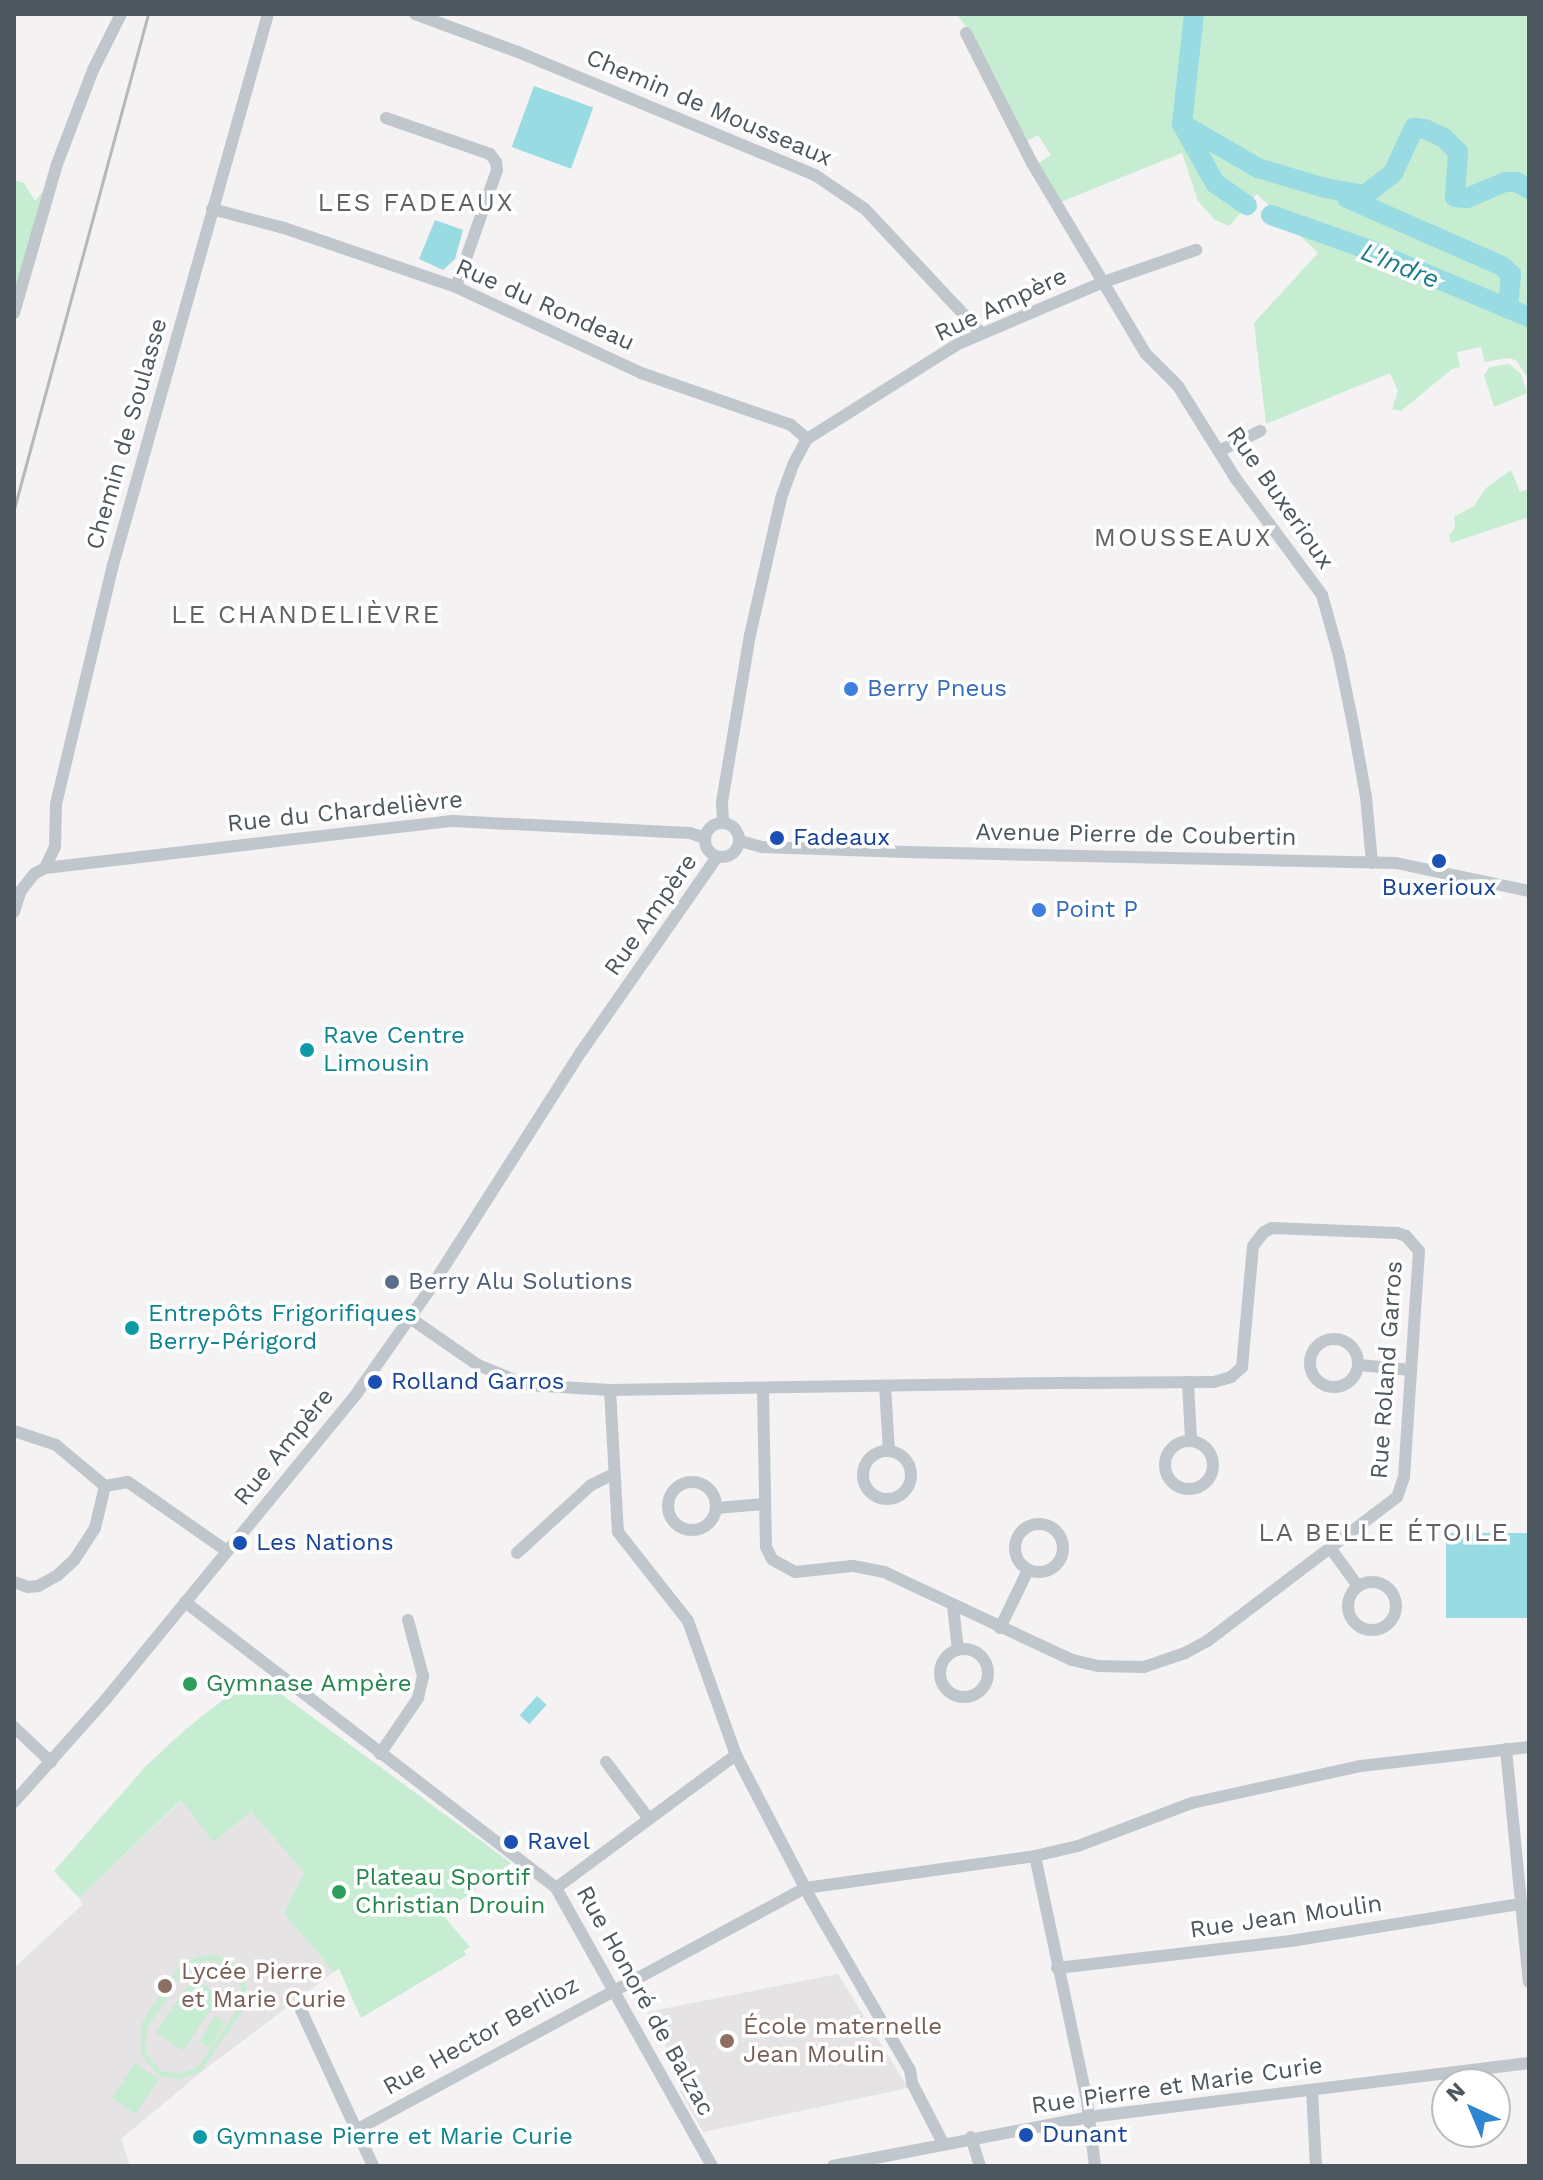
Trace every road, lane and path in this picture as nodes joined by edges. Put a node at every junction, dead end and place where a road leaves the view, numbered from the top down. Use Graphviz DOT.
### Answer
graph roads {
  1 [pos="121,14"];
  2 [pos="268,14"];
  3 [pos="415,14"];
  4 [pos="966,33"];
  5 [pos="386,118"];
  6 [pos="212,209"];
  7 [pos="1196,250"];
  8 [pos="1101,283"];
  9 [pos="456,287"];
  10 [pos="14,313"];
  11 [pos="981,333"];
  12 [pos="1260,431"];
  13 [pos="807,439"];
  14 [pos="1219,451"];
  15 [pos="723,822"];
  16 [pos="705,838"];
  17 [pos="740,841"];
  18 [pos="717,857"];
  19 [pos="1372,863"];
  20 [pos="45,868"];
  21 [pos="1529,891"];
  22 [pos="14,912"];
  23 [pos="410,1318"];
  24 [pos="1359,1365"];
  25 [pos="1411,1370"];
  26 [pos="1188,1382"];
  27 [pos="885,1386"];
  28 [pos="763,1388"];
  29 [pos="610,1390"];
  30 [pos="14,1431"];
  31 [pos="1191,1440"];
  32 [pos="889,1451"];
  33 [pos="614,1474"];
  34 [pos="105,1486"];
  35 [pos="765,1504"];
  36 [pos="716,1508"];
  37 [pos="1331,1549"];
  38 [pos="227,1551"];
  39 [pos="517,1553"];
  40 [pos="1028,1570"];
  41 [pos="14,1582"];
  42 [pos="1358,1586"];
  43 [pos="185,1602"];
  44 [pos="953,1606"];
  45 [pos="408,1620"];
  46 [pos="1000,1628"];
  47 [pos="958,1650"];
  48 [pos="14,1727"];
  49 [pos="1529,1747"];
  50 [pos="1506,1749"];
  51 [pos="380,1754"];
  52 [pos="736,1755"];
  53 [pos="51,1762"];
  54 [pos="606,1762"];
  55 [pos="14,1802"];
  56 [pos="649,1819"];
  57 [pos="1035,1856"];
  58 [pos="556,1888"];
  59 [pos="805,1888"];
  60 [pos="1520,1904"];
  61 [pos="1057,1968"];
  62 [pos="1529,1982"];
  63 [pos="614,1990"];
  64 [pos="301,2010"];
  65 [pos="1529,2063"];
  66 [pos="1312,2090"];
  67 [pos="1089,2117"];
  68 [pos="356,2130"];
  69 [pos="971,2137"];
  70 [pos="943,2143"];
  71 [pos="373,2166"];
  72 [pos="712,2166"];
  73 [pos="833,2166"];
  74 [pos="980,2166"];
  75 [pos="1095,2166"];
  76 [pos="1316,2166"];
  1 -- 10 [label="street"];
  2 -- 6 [label="street, Chemin de Soulasse"];
  3 -- 11 [label="street, Chemin de Mousseaux"];
  4 -- 8 [label="street, Rue Ampère"];
  5 -- 9 [label="street"];
  6 -- 9 [label="street, Rue du Rondeau"];
  6 -- 20 [label="street, Chemin de Soulasse"];
  7 -- 8 [label="street, Rue Ampère"];
  8 -- 11 [label="street, Rue Ampère"];
  8 -- 14 [label="street, Rue Buxerioux"];
  9 -- 13 [label="street, Rue du Rondeau"];
  11 -- 13 [label="street, Rue Ampère"];
  12 -- 14 [label="street"];
  13 -- 15 [label="street"];
  14 -- 19 [label="street, Rue Buxerioux"];
  15 -- 16 [label="street"];
  15 -- 17 [label="street"];
  16 -- 18 [label="street"];
  16 -- 20 [label="street, Rue du Chardelièvre"];
  17 -- 18 [label="street"];
  17 -- 19 [label="street, Avenue Pierre de Coubertin"];
  18 -- 23 [label="street, Rue Ampère"];
  19 -- 21 [label="street, Avenue Pierre de Coubertin"];
  20 -- 22 [label="street"];
  23 -- 29 [label="street, Rue Roland Garros"];
  23 -- 38 [label="street, Rue Ampère"];
  24 -- 24 [label="street"];
  24 -- 25 [label="street"];
  25 -- 26 [label="street, Rue Roland Garros"];
  25 -- 37 [label="street, Rue Roland Garros"];
  26 -- 27 [label="street, Rue Roland Garros"];
  26 -- 31 [label="street"];
  27 -- 28 [label="street, Rue Roland Garros"];
  27 -- 32 [label="street"];
  28 -- 29 [label="street, Rue Roland Garros"];
  28 -- 35 [label="street, Rue Roland Garros"];
  29 -- 33 [label="street"];
  30 -- 34 [label="street"];
  31 -- 31 [label="street"];
  32 -- 32 [label="street"];
  33 -- 39 [label="street"];
  33 -- 52 [label="street"];
  34 -- 38 [label="street"];
  34 -- 41 [label="street"];
  35 -- 36 [label="street"];
  35 -- 44 [label="street, Rue Roland Garros"];
  36 -- 36 [label="street"];
  37 -- 42 [label="street"];
  37 -- 46 [label="street, Rue Roland Garros"];
  38 -- 43 [label="street, Rue Ampère"];
  40 -- 40 [label="street"];
  40 -- 46 [label="street"];
  42 -- 42 [label="street"];
  43 -- 51 [label="street, Rue Honoré de Balzac"];
  43 -- 53 [label="street, Rue Ampère"];
  44 -- 46 [label="street, Rue Roland Garros"];
  44 -- 47 [label="street"];
  45 -- 51 [label="street"];
  47 -- 47 [label="street"];
  48 -- 53 [label="street"];
  49 -- 50 [label="street, Rue Hector Berlioz"];
  50 -- 57 [label="street, Rue Hector Berlioz"];
  50 -- 60 [label="street"];
  51 -- 58 [label="street, Rue Honoré de Balzac"];
  52 -- 56 [label="street"];
  52 -- 59 [label="street"];
  53 -- 55 [label="street, Rue Ampère"];
  54 -- 56 [label="street"];
  56 -- 58 [label="street"];
  57 -- 59 [label="street, Rue Hector Berlioz"];
  57 -- 61 [label="street"];
  58 -- 63 [label="street, Rue Honoré de Balzac"];
  59 -- 63 [label="street, Rue Hector Berlioz"];
  59 -- 70 [label="street"];
  60 -- 61 [label="street, Rue Jean Moulin"];
  60 -- 62 [label="street"];
  61 -- 67 [label="street"];
  63 -- 68 [label="street, Rue Hector Berlioz"];
  63 -- 72 [label="street, Rue Honoré de Balzac"];
  64 -- 68 [label="street"];
  65 -- 66 [label="street, Rue Pierre et Marie Curie"];
  66 -- 67 [label="street, Rue Pierre et Marie Curie"];
  66 -- 76 [label="street"];
  67 -- 69 [label="street, Rue Pierre et Marie Curie"];
  67 -- 75 [label="street"];
  68 -- 71 [label="street"];
  69 -- 70 [label="street, Rue Pierre et Marie Curie"];
  69 -- 74 [label="street"];
  70 -- 73 [label="street, Rue Pierre et Marie Curie"];
}
